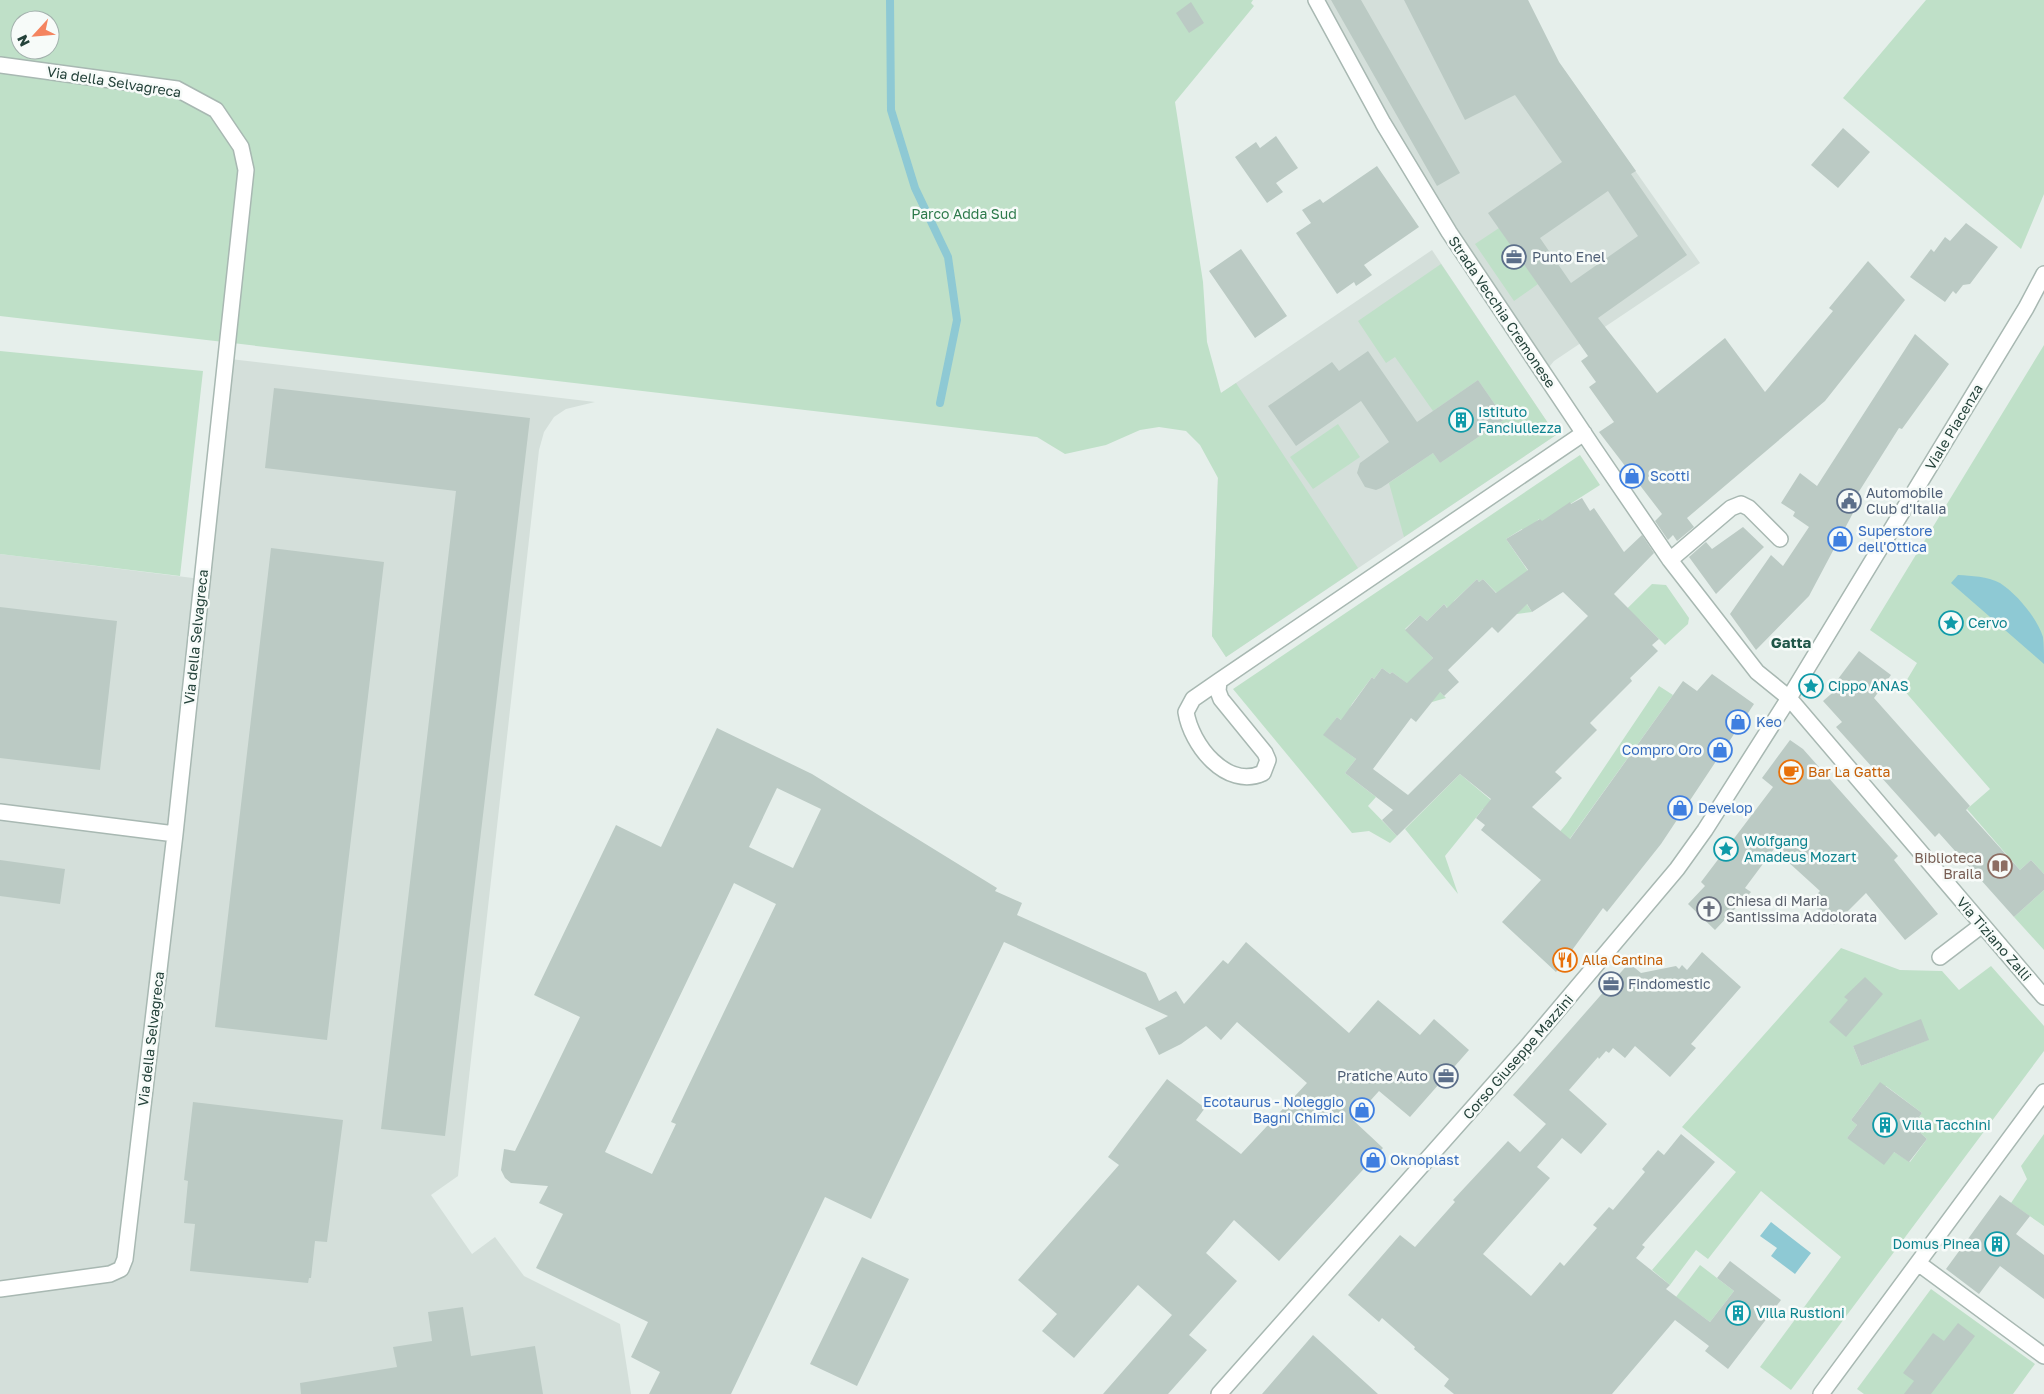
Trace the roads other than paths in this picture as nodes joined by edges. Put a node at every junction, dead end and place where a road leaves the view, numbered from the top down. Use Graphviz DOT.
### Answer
graph roads {
  1 [pos="1316,0"];
  2 [pos="0,65"];
  3 [pos="2044,274"];
  4 [pos="1584,433"];
  5 [pos="1780,539"];
  6 [pos="1670,560"];
  7 [pos="1220,680"];
  8 [pos="1789,698"];
  9 [pos="0,812"];
  10 [pos="175,834"];
  11 [pos="1982,924"];
  12 [pos="1940,957"];
  13 [pos="2044,996"];
  14 [pos="2044,1092"];
  15 [pos="1918,1263"];
  16 [pos="0,1289"];
  17 [pos="2044,1356"];
  18 [pos="1219,1394"];
  19 [pos="1821,1394"];
  1 -- 4 [label="street, Strada Vecchia Cremonese"];
  2 -- 10 [label="street, Via della Selvagreca"];
  3 -- 8 [label="street, Viale Piacenza"];
  4 -- 6 [label="street, Strada Vecchia Cremonese"];
  4 -- 7 [label="street"];
  5 -- 6 [label="street"];
  6 -- 8 [label="street, Strada Vecchia Cremonese"];
  7 -- 7 [label="street"];
  8 -- 11 [label="street, Via Tiziano Zalli"];
  8 -- 18 [label="street, Corso Giuseppe Mazzini"];
  9 -- 10 [label="street"];
  10 -- 16 [label="street, Via della Selvagreca"];
  11 -- 12 [label="street"];
  11 -- 13 [label="street, Via Tiziano Zalli"];
  14 -- 15 [label="street"];
  15 -- 17 [label="street"];
  15 -- 19 [label="street"];
}
